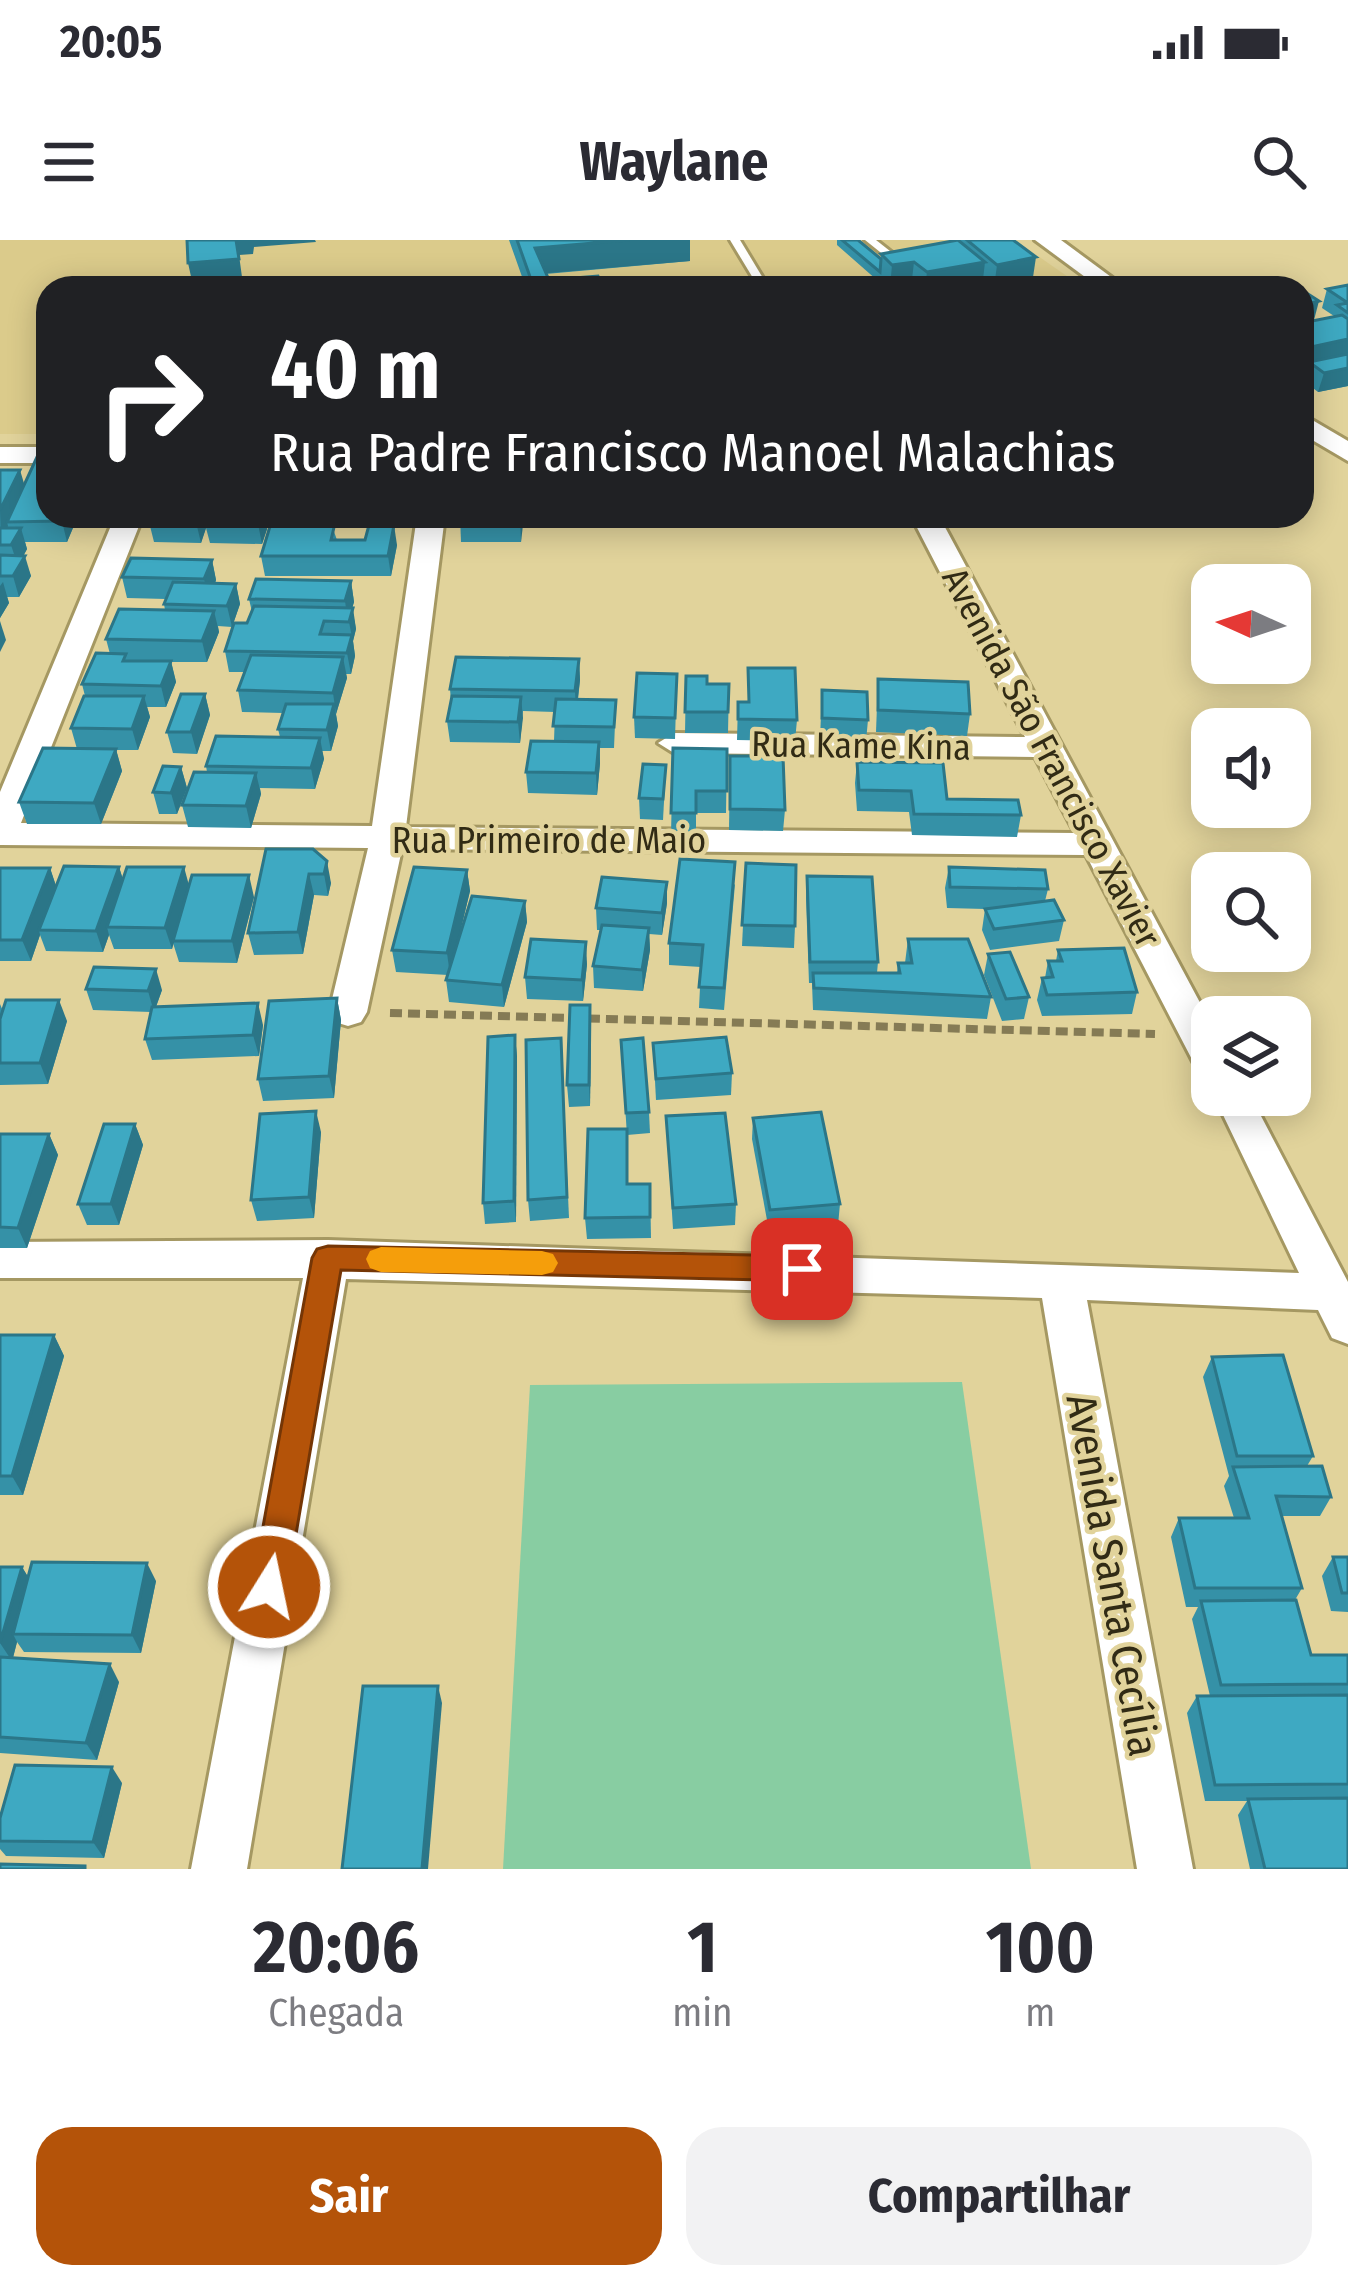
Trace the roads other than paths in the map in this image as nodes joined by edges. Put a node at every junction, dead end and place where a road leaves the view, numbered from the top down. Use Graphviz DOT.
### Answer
graph roads {
  1 [pos="735,240"];
  2 [pos="870,240"];
  3 [pos="1046,240"];
  4 [pos="910,271"];
  5 [pos="757,276"];
  6 [pos="1098,276"];
  7 [pos="36,454"];
  8 [pos="0,455"];
  9 [pos="124,528"];
  10 [pos="429,528"];
  11 [pos="931,528"];
  12 [pos="674,743"];
  13 [pos="1048,747"];
  14 [pos="0,834"];
  15 [pos="387,839"];
  16 [pos="1098,844"];
  17 [pos="348,1012"];
  18 [pos="1191,1021"];
  19 [pos="1241,1116"];
  20 [pos="328,1258"];
  21 [pos="0,1260"];
  22 [pos="1060,1280"];
  23 [pos="1340,1309"];
  24 [pos="219,1869"];
  25 [pos="1165,1869"];
  1 -- 5 [label="lane"];
  2 -- 4 [label="lane"];
  3 -- 6 [label="street"];
  7 -- 8 [label="street"];
  9 -- 14 [label="street"];
  10 -- 15 [label="street"];
  11 -- 13 [label="street, Avenida São Francisco Xavier"];
  12 -- 13 [label="street, Rua Kame Kina"];
  13 -- 16 [label="street, Avenida São Francisco Xavier"];
  14 -- 15 [label="street, Rua Primeiro de Maio"];
  15 -- 16 [label="street, Rua Primeiro de Maio"];
  15 -- 17 [label="street"];
  16 -- 18 [label="street, Avenida São Francisco Xavier"];
  19 -- 23 [label="street"];
  20 -- 21 [label="street"];
  20 -- 22 [label="street"];
  20 -- 24 [label="street"];
  22 -- 23 [label="street"];
  22 -- 25 [label="street, Avenida Santa Cecília"];
}
